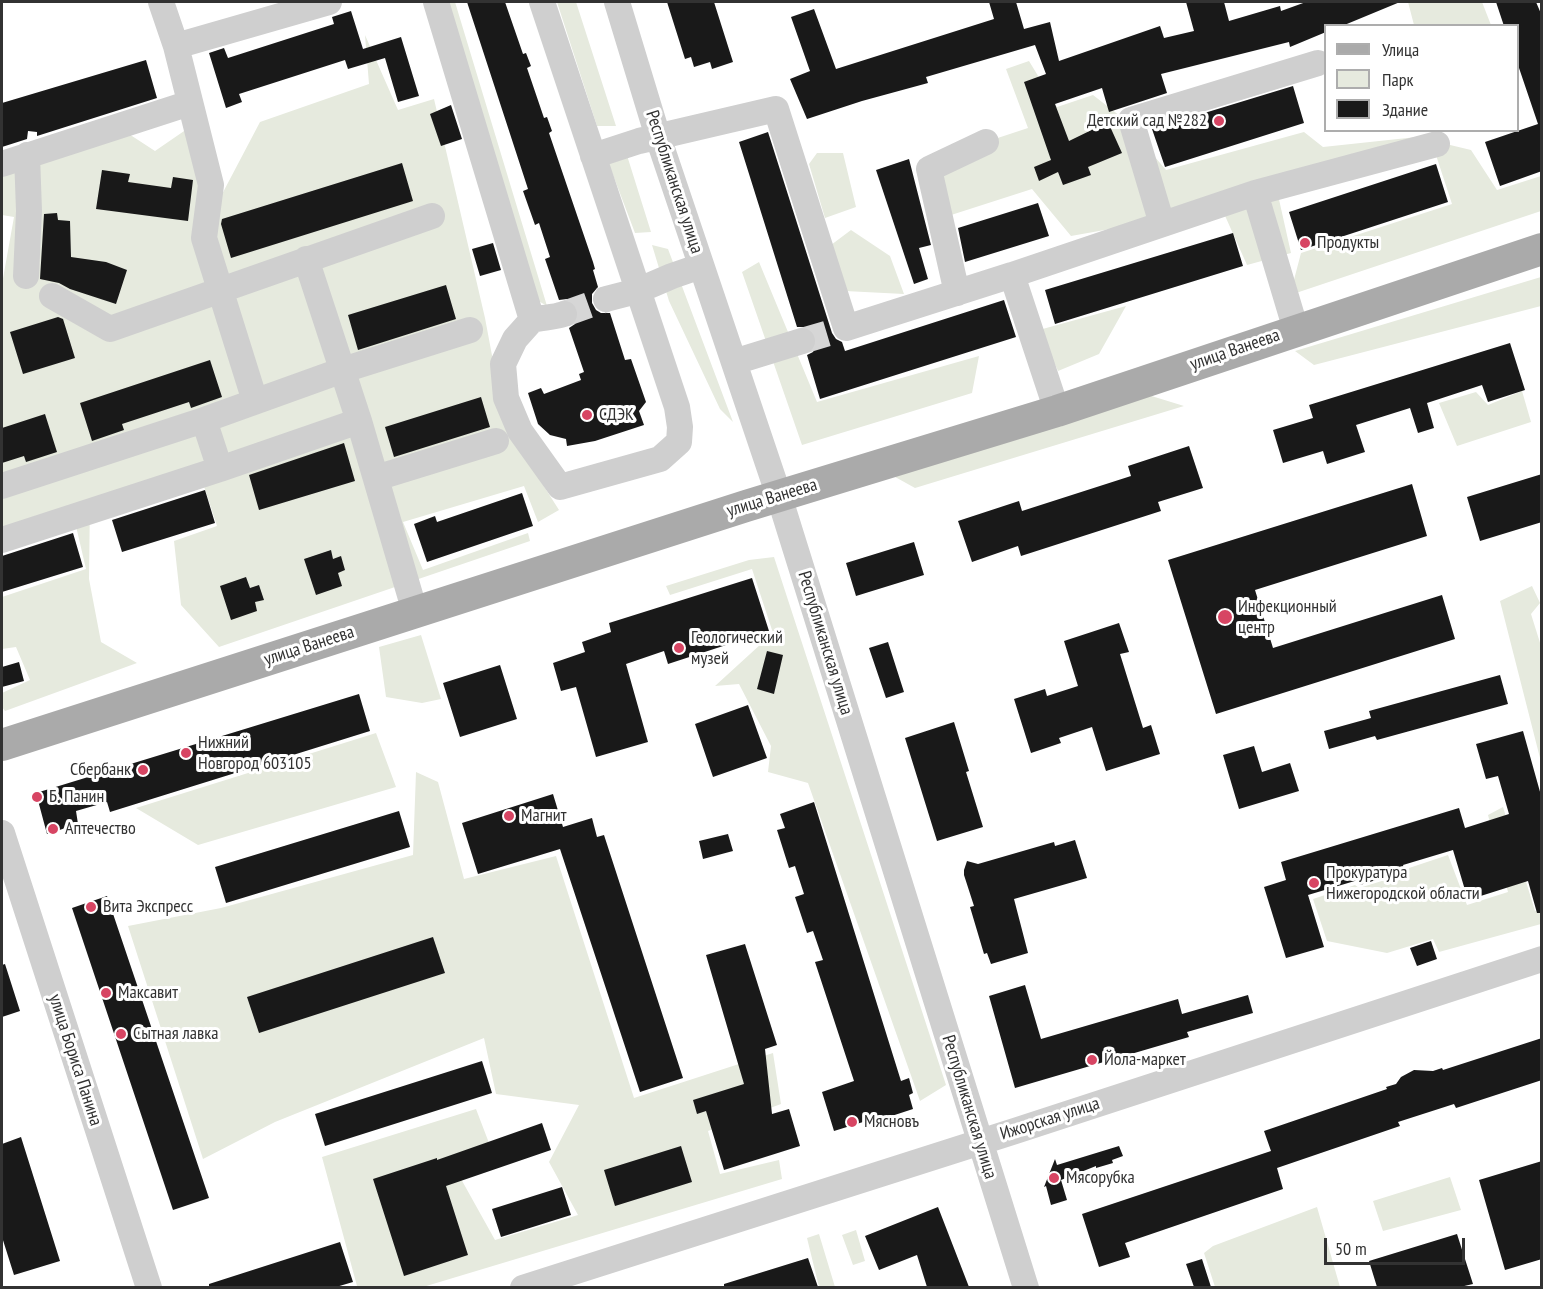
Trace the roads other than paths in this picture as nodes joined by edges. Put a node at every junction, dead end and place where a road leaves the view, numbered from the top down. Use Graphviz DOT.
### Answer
graph roads {
  1 [pos="161,2"];
  2 [pos="329,2"];
  3 [pos="436,2"];
  4 [pos="542,2"];
  5 [pos="617,2"];
  6 [pos="176,46"];
  7 [pos="1318,63"];
  8 [pos="190,103"];
  9 [pos="658,137"];
  10 [pos="986,142"];
  11 [pos="1437,144"];
  12 [pos="27,155"];
  13 [pos="593,156"];
  14 [pos="2,164"];
  15 [pos="1255,193"];
  16 [pos="432,216"];
  17 [pos="1162,224"];
  18 [pos="1542,249"];
  19 [pos="306,259"];
  20 [pos="701,266"];
  21 [pos="1012,275"];
  22 [pos="26,276"];
  23 [pos="220,290"];
  24 [pos="638,291"];
  25 [pos="957,292"];
  26 [pos="52,296"];
  27 [pos="606,299"];
  28 [pos="564,314"];
  29 [pos="532,321"];
  30 [pos="470,330"];
  31 [pos="1296,330"];
  32 [pos="802,341"];
  33 [pos="734,362"];
  34 [pos="343,370"];
  35 [pos="255,401"];
  36 [pos="1058,411"];
  37 [pos="204,420"];
  38 [pos="359,421"];
  39 [pos="496,441"];
  40 [pos="220,470"];
  41 [pos="376,478"];
  42 [pos="2,486"];
  43 [pos="779,496"];
  44 [pos="2,540"];
  45 [pos="415,612"];
  46 [pos="2,745"];
  47 [pos="2,833"];
  48 [pos="1542,959"];
  49 [pos="980,1142"];
  50 [pos="149,1287"];
  51 [pos="523,1287"];
  52 [pos="1026,1287"];
  1 -- 6 [label="street"];
  2 -- 6 [label="street"];
  3 -- 29 [label="street"];
  4 -- 13 [label="street"];
  5 -- 9 [label="street, Республиканская улица"];
  6 -- 8 [label="street"];
  7 -- 17 [label="street"];
  8 -- 12 [label="street"];
  8 -- 23 [label="street"];
  9 -- 13 [label="street"];
  9 -- 20 [label="street, Республиканская улица"];
  9 -- 25 [label="street"];
  10 -- 25 [label="street"];
  11 -- 15 [label="street"];
  12 -- 14 [label="street"];
  12 -- 22 [label="street"];
  13 -- 24 [label="street"];
  15 -- 17 [label="street"];
  15 -- 31 [label="street"];
  16 -- 19 [label="street"];
  17 -- 21 [label="street"];
  18 -- 31 [label="main road, улица Ванеева"];
  19 -- 23 [label="street"];
  19 -- 34 [label="street"];
  20 -- 24 [label="street"];
  20 -- 33 [label="street, Республиканская улица"];
  21 -- 25 [label="street"];
  21 -- 36 [label="street"];
  23 -- 26 [label="street"];
  23 -- 35 [label="street"];
  24 -- 27 [label="street"];
  24 -- 29 [label="street"];
  28 -- 29 [label="street"];
  30 -- 34 [label="street"];
  31 -- 36 [label="main road, улица Ванеева"];
  32 -- 33 [label="street"];
  33 -- 43 [label="street, Республиканская улица"];
  34 -- 35 [label="street"];
  34 -- 38 [label="street"];
  35 -- 37 [label="street"];
  36 -- 43 [label="main road, улица Ванеева"];
  37 -- 40 [label="street"];
  37 -- 42 [label="street"];
  38 -- 40 [label="street"];
  38 -- 41 [label="street"];
  39 -- 41 [label="street"];
  40 -- 44 [label="street"];
  41 -- 45 [label="street"];
  43 -- 45 [label="main road, улица Ванеева"];
  43 -- 49 [label="street, Республиканская улица"];
  45 -- 46 [label="main road, улица Ванеева"];
  47 -- 50 [label="street, улица Бориса Панина"];
  48 -- 49 [label="street, Ижорская улица"];
  49 -- 51 [label="street, Ижорская улица"];
  49 -- 52 [label="street, Республиканская улица"];
}
